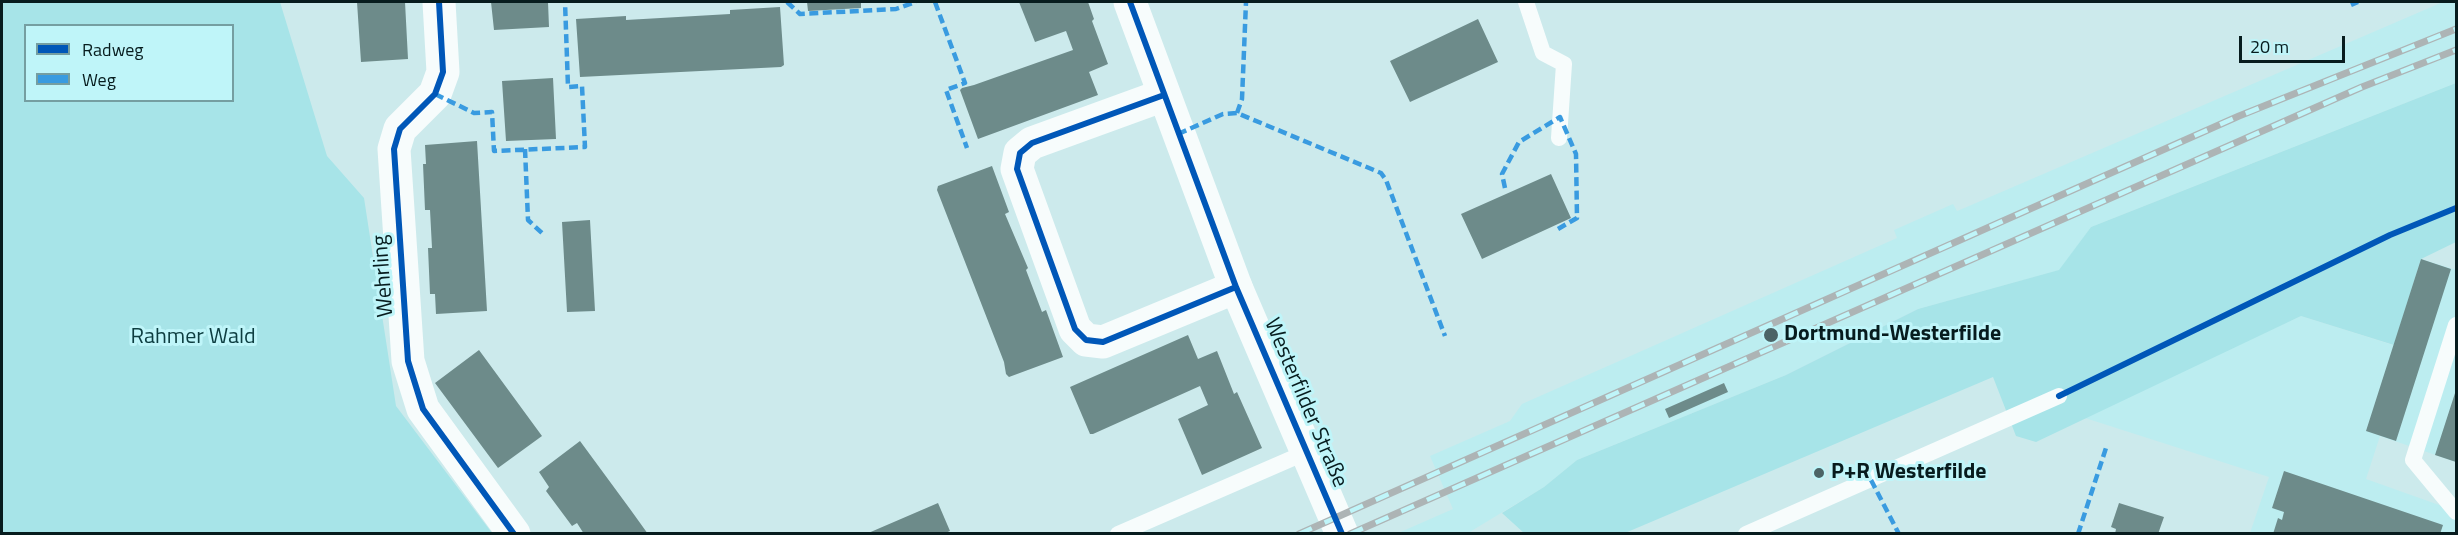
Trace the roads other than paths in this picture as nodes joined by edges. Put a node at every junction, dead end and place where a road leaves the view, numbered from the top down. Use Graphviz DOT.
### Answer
graph roads {
  1 [pos="439,2"];
  2 [pos="1130,2"];
  3 [pos="1526,2"];
  4 [pos="1164,95"];
  5 [pos="1559,138"];
  6 [pos="1236,286"];
  7 [pos="2457,325"];
  8 [pos="2059,396"];
  9 [pos="1307,452"];
  10 [pos="2457,512"];
  11 [pos="514,534"];
  12 [pos="1118,534"];
  13 [pos="1342,534"];
  14 [pos="1746,534"];
  1 -- 11 [label="street, Wehrling"];
  2 -- 4 [label="street, Westerfilder Straße"];
  3 -- 5 [label="lane"];
  4 -- 6 [label="street, Westerfilder Straße"];
  4 -- 6 [label="street"];
  6 -- 9 [label="street, Westerfilder Straße"];
  7 -- 10 [label="lane"];
  8 -- 14 [label="lane"];
  9 -- 12 [label="lane"];
  9 -- 13 [label="street, Westerfilder Straße"];
}
